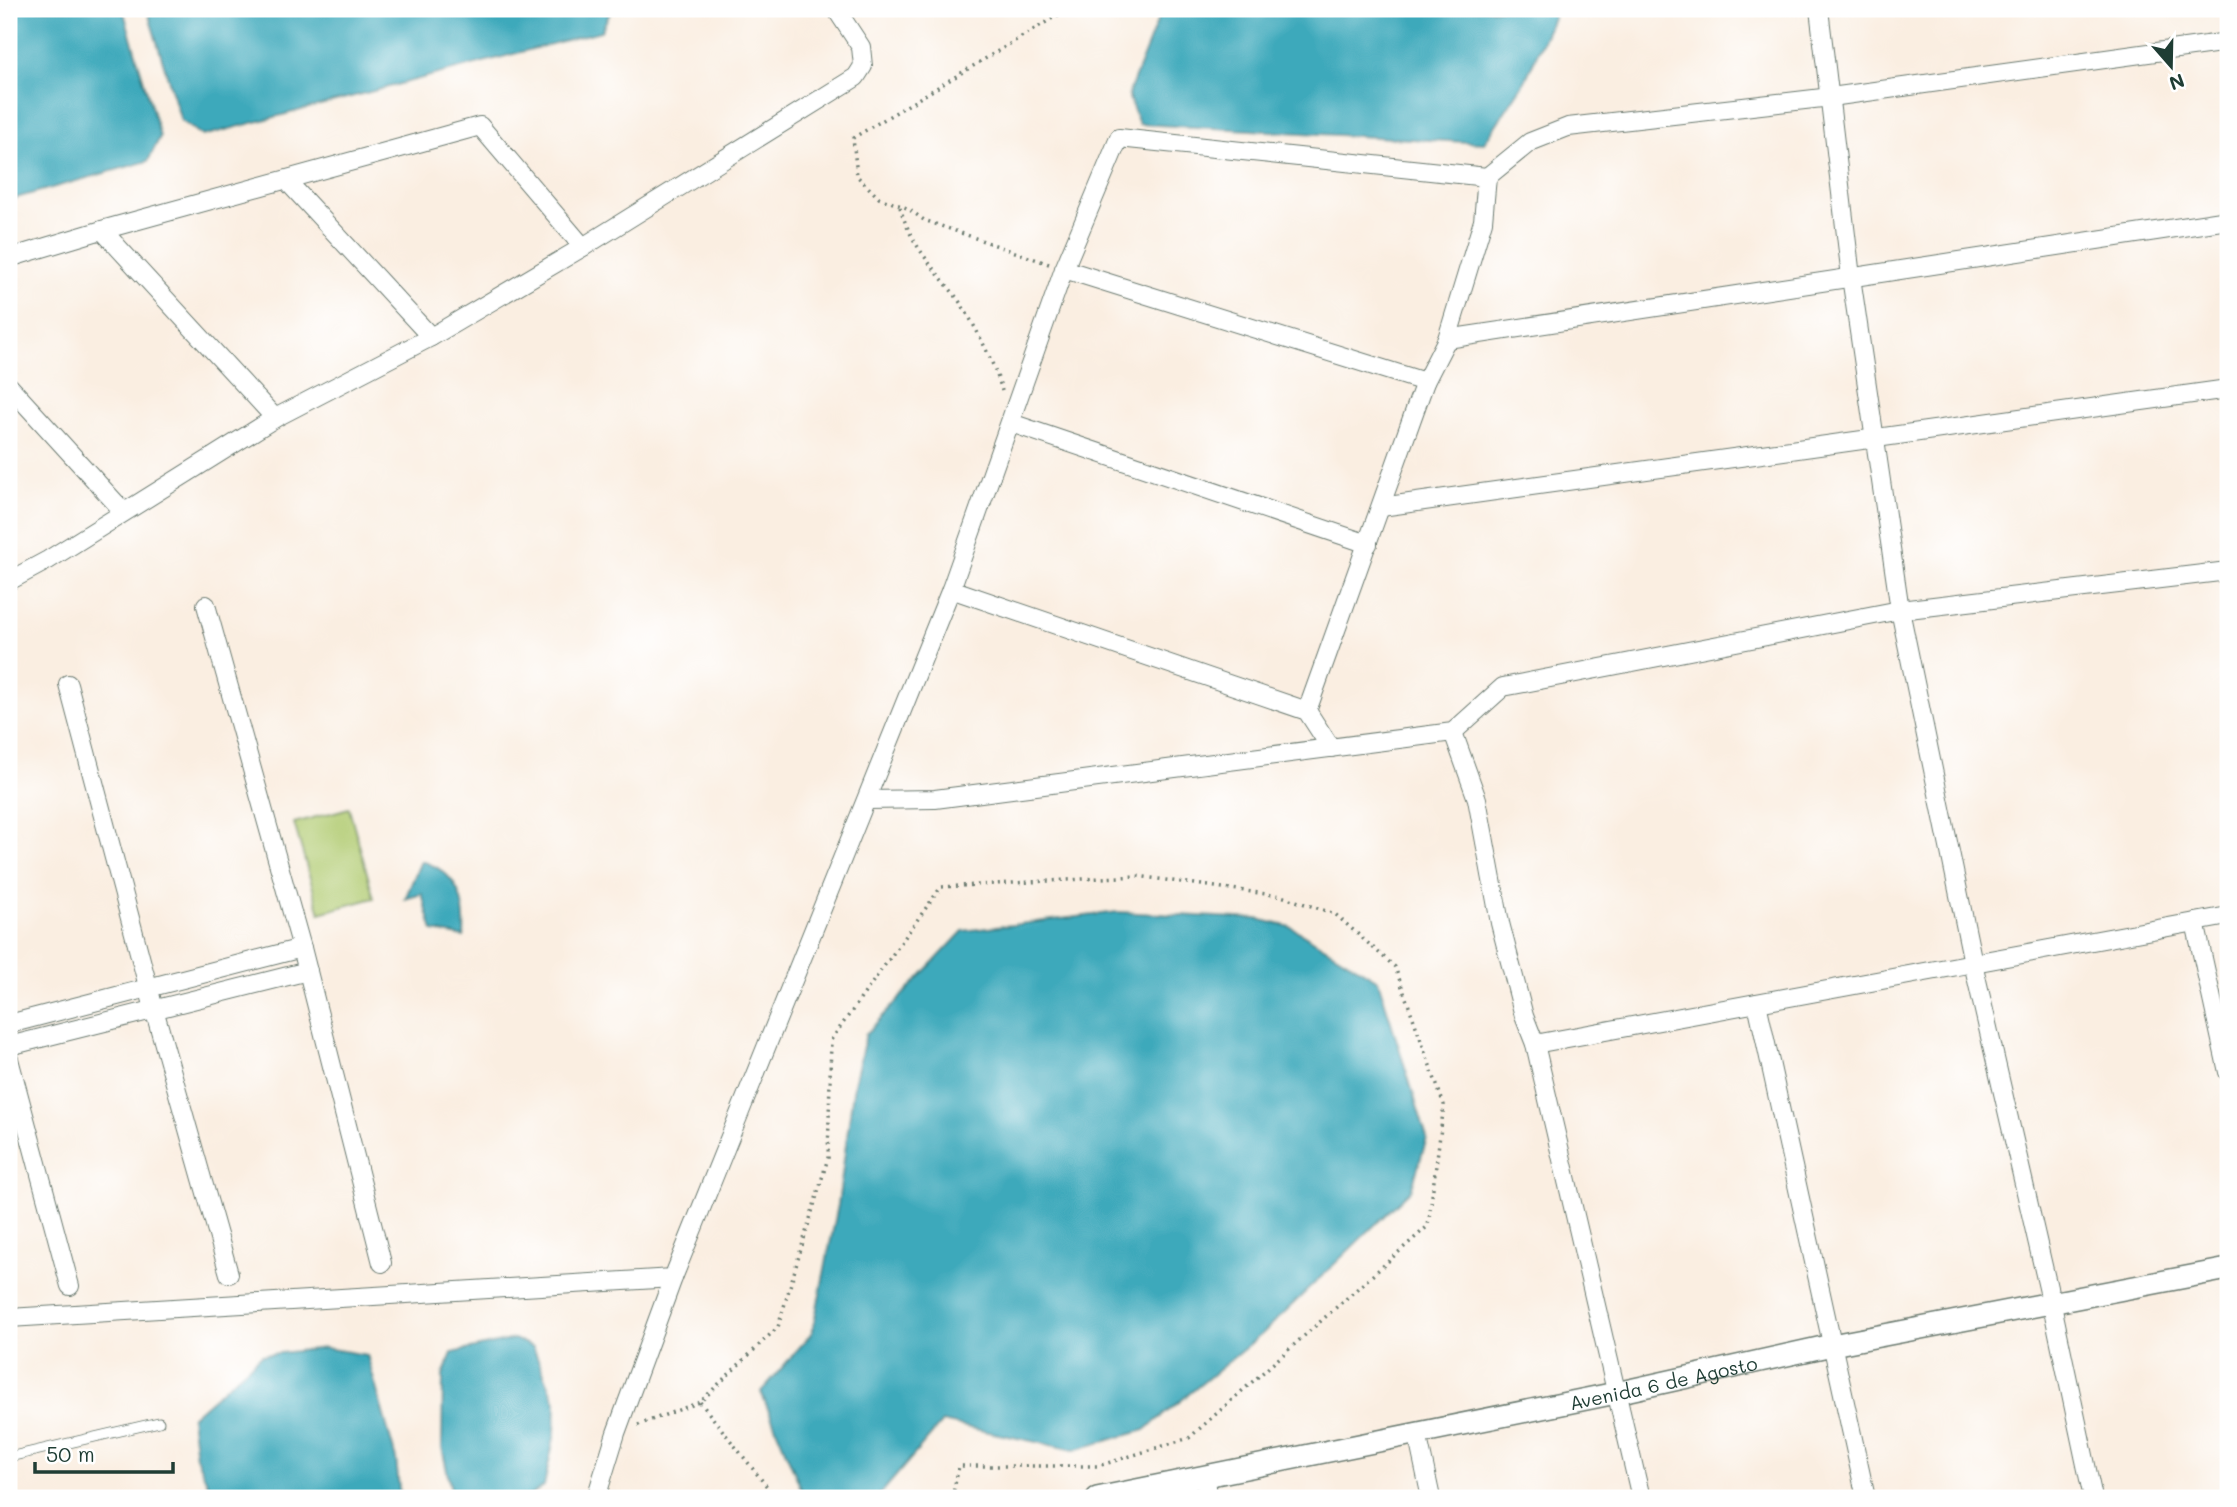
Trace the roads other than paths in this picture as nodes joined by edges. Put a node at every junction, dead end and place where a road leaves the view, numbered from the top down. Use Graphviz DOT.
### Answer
graph roads {
  1 [pos="836,9"];
  2 [pos="1819,9"];
  3 [pos="2228,42"];
  4 [pos="1831,97"];
  5 [pos="1487,177"];
  6 [pos="287,181"];
  7 [pos="2228,220"];
  8 [pos="102,230"];
  9 [pos="583,247"];
  10 [pos="9,258"];
  11 [pos="1064,269"];
  12 [pos="1851,277"];
  13 [pos="431,338"];
  14 [pos="1447,339"];
  15 [pos="1425,382"];
  16 [pos="9,386"];
  17 [pos="2228,390"];
  18 [pos="275,418"];
  19 [pos="1011,424"];
  20 [pos="1876,438"];
  21 [pos="1381,507"];
  22 [pos="123,511"];
  23 [pos="1368,544"];
  24 [pos="2228,571"];
  25 [pos="9,580"];
  26 [pos="951,589"];
  27 [pos="206,606"];
  28 [pos="1899,610"];
  29 [pos="68,684"];
  30 [pos="1307,711"];
  31 [pos="1453,732"];
  32 [pos="1331,748"];
  33 [pos="867,800"];
  34 [pos="2228,916"];
  35 [pos="2195,922"];
  36 [pos="302,948"];
  37 [pos="1973,963"];
  38 [pos="308,971"];
  39 [pos="149,988"];
  40 [pos="1757,1003"];
  41 [pos="154,1009"];
  42 [pos="9,1024"];
  43 [pos="1535,1044"];
  44 [pos="9,1046"];
  45 [pos="9,1059"];
  46 [pos="2228,1072"];
  47 [pos="382,1263"];
  48 [pos="2228,1269"];
  49 [pos="229,1274"];
  50 [pos="673,1278"];
  51 [pos="70,1286"];
  52 [pos="2052,1304"];
  53 [pos="9,1318"];
  54 [pos="1832,1345"];
  55 [pos="1616,1393"];
  56 [pos="159,1422"];
  57 [pos="1418,1433"];
  58 [pos="9,1457"];
  59 [pos="1204,1476"];
  60 [pos="596,1498"];
  61 [pos="1097,1498"];
  62 [pos="1208,1498"];
  63 [pos="1431,1498"];
  64 [pos="1641,1498"];
  65 [pos="1866,1498"];
  66 [pos="2093,1498"];
  1 -- 9 [label="street"];
  2 -- 4 [label="street"];
  3 -- 4 [label="street"];
  4 -- 5 [label="street"];
  4 -- 12 [label="street"];
  5 -- 11 [label="street"];
  5 -- 14 [label="street"];
  6 -- 8 [label="street"];
  6 -- 9 [label="street"];
  6 -- 13 [label="street"];
  7 -- 12 [label="street"];
  8 -- 10 [label="street"];
  8 -- 18 [label="street"];
  9 -- 13 [label="street"];
  11 -- 15 [label="street"];
  11 -- 19 [label="street"];
  12 -- 14 [label="street"];
  12 -- 20 [label="street"];
  13 -- 18 [label="street"];
  14 -- 15 [label="street"];
  15 -- 21 [label="street"];
  16 -- 22 [label="street"];
  17 -- 20 [label="street"];
  18 -- 22 [label="street"];
  19 -- 23 [label="street"];
  19 -- 26 [label="street"];
  20 -- 21 [label="street"];
  20 -- 28 [label="street"];
  21 -- 23 [label="street"];
  22 -- 25 [label="street"];
  23 -- 30 [label="street"];
  24 -- 28 [label="street"];
  26 -- 30 [label="street"];
  26 -- 33 [label="street"];
  27 -- 36 [label="street"];
  28 -- 31 [label="street"];
  28 -- 37 [label="street"];
  29 -- 39 [label="street"];
  30 -- 32 [label="street"];
  31 -- 32 [label="street"];
  31 -- 43 [label="street"];
  32 -- 33 [label="street"];
  33 -- 50 [label="street"];
  34 -- 35 [label="street"];
  35 -- 37 [label="street"];
  35 -- 46 [label="street"];
  36 -- 38 [label="street"];
  36 -- 39 [label="street"];
  37 -- 40 [label="street"];
  37 -- 52 [label="street"];
  38 -- 41 [label="street"];
  38 -- 47 [label="street"];
  39 -- 41 [label="street"];
  39 -- 42 [label="street"];
  40 -- 43 [label="street"];
  40 -- 54 [label="street"];
  41 -- 44 [label="street"];
  41 -- 49 [label="street"];
  43 -- 55 [label="street"];
  45 -- 51 [label="street"];
  48 -- 52 [label="street, Avenida 6 de Agosto"];
  50 -- 53 [label="street"];
  50 -- 60 [label="street"];
  52 -- 54 [label="street, Avenida 6 de Agosto"];
  52 -- 66 [label="street"];
  54 -- 55 [label="street, Avenida 6 de Agosto"];
  54 -- 65 [label="street"];
  55 -- 57 [label="street, Avenida 6 de Agosto"];
  55 -- 64 [label="street"];
  56 -- 58 [label="lane"];
  57 -- 59 [label="street, Avenida 6 de Agosto"];
  57 -- 63 [label="street"];
  59 -- 61 [label="street, Avenida 6 de Agosto"];
  59 -- 62 [label="street"];
}
